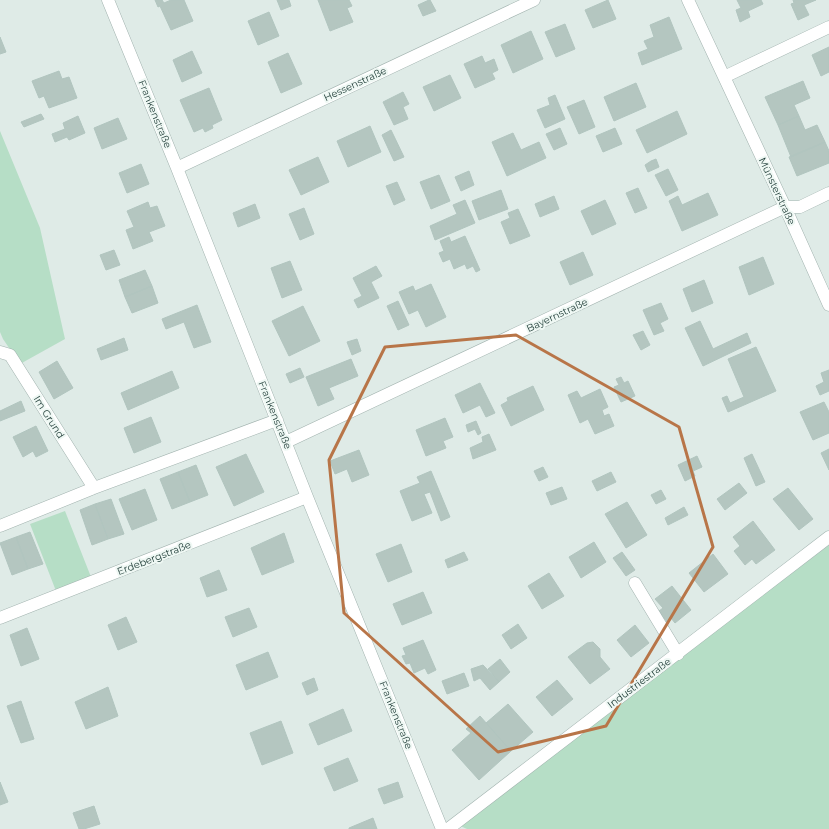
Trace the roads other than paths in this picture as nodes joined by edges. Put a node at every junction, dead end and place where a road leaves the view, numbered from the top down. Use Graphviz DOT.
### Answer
graph roads {
  1 [pos="108,0"];
  2 [pos="534,0"];
  3 [pos="688,0"];
  4 [pos="829,27"];
  5 [pos="724,77"];
  6 [pos="177,168"];
  7 [pos="829,193"];
  8 [pos="785,207"];
  9 [pos="829,305"];
  10 [pos="0,352"];
  11 [pos="277,420"];
  12 [pos="286,442"];
  13 [pos="94,488"];
  14 [pos="307,497"];
  15 [pos="0,526"];
  16 [pos="829,537"];
  17 [pos="635,583"];
  18 [pos="0,618"];
  19 [pos="678,654"];
  20 [pos="442,829"];
  21 [pos="448,829"];
  1 -- 6 [label="street, Frankenstraße"];
  2 -- 6 [label="street, Hessenstraße"];
  3 -- 5 [label="street, Münsterstraße"];
  4 -- 5 [label="street"];
  5 -- 8 [label="street, Münsterstraße"];
  6 -- 11 [label="street, Frankenstraße"];
  7 -- 8 [label="street, Bayernstraße"];
  8 -- 9 [label="street, Münsterstraße"];
  8 -- 12 [label="street, Bayernstraße"];
  10 -- 13 [label="street, Im Grund"];
  11 -- 12 [label="street, Frankenstraße"];
  11 -- 13 [label="street"];
  12 -- 14 [label="street, Frankenstraße"];
  13 -- 15 [label="street"];
  14 -- 18 [label="street, Erdebergstraße"];
  14 -- 20 [label="street, Frankenstraße"];
  16 -- 19 [label="street, Industriestraße"];
  17 -- 19 [label="street"];
  19 -- 21 [label="street, Industriestraße"];
}
